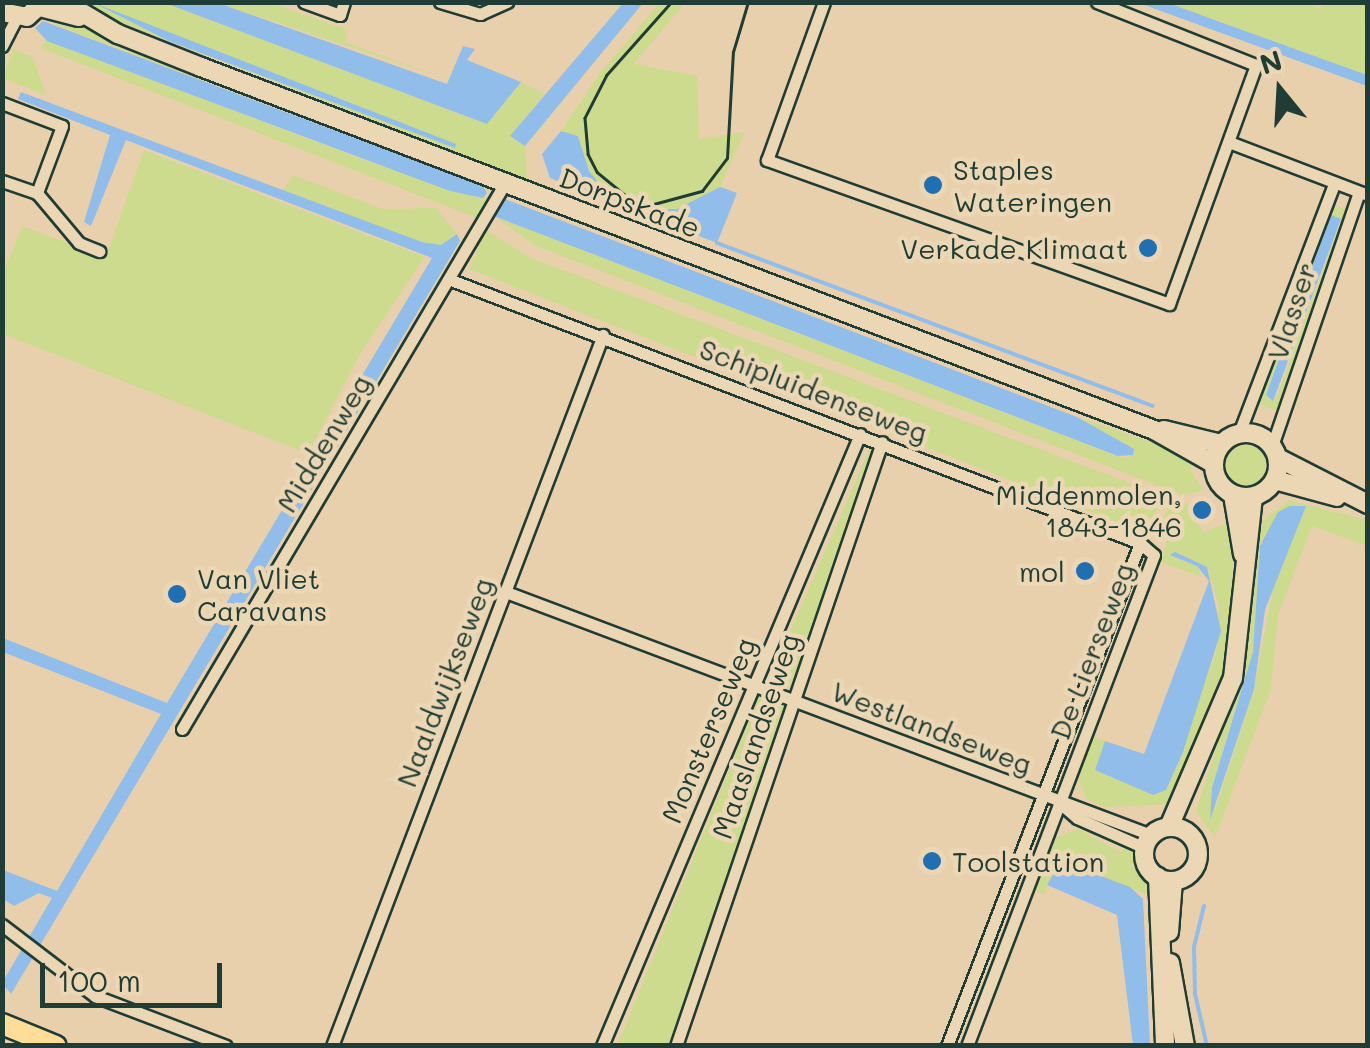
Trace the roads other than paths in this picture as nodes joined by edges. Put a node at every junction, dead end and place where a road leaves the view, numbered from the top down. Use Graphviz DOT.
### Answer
graph roads {
  1 [pos="64,2"];
  2 [pos="304,2"];
  3 [pos="344,2"];
  4 [pos="440,2"];
  5 [pos="507,2"];
  6 [pos="824,2"];
  7 [pos="1097,2"];
  8 [pos="42,5"];
  9 [pos="9,15"];
  10 [pos="89,20"];
  11 [pos="2,46"];
  12 [pos="2,103"];
  13 [pos="1229,142"];
  14 [pos="2,181"];
  15 [pos="505,183"];
  16 [pos="1334,184"];
  17 [pos="37,193"];
  18 [pos="1363,194"];
  19 [pos="99,251"];
  20 [pos="451,280"];
  21 [pos="603,335"];
  22 [pos="1154,430"];
  23 [pos="860,434"];
  24 [pos="1239,434"];
  25 [pos="882,442"];
  26 [pos="1221,444"];
  27 [pos="1275,452"];
  28 [pos="1214,464"];
  29 [pos="1275,480"];
  30 [pos="1233,495"];
  31 [pos="1253,497"];
  32 [pos="1363,502"];
  33 [pos="1140,543"];
  34 [pos="1154,555"];
  35 [pos="1244,559"];
  36 [pos="506,592"];
  37 [pos="754,686"];
  38 [pos="794,700"];
  39 [pos="182,728"];
  40 [pos="1043,796"];
  41 [pos="1060,803"];
  42 [pos="1178,830"];
  43 [pos="1148,842"];
  44 [pos="1166,879"];
  45 [pos="2,925"];
  46 [pos="2,1024"];
  47 [pos="56,1046"];
  48 [pos="226,1046"];
  49 [pos="332,1046"];
  50 [pos="602,1046"];
  51 [pos="676,1046"];
  52 [pos="947,1046"];
  53 [pos="967,1046"];
  54 [pos="1166,1046"];
  55 [pos="1185,1046"];
  1 -- 10 [label="main road, Dorpskade"];
  2 -- 3 [label="street"];
  4 -- 5 [label="street"];
  6 -- 13 [label="street"];
  7 -- 13 [label="street"];
  8 -- 9 [label="main road"];
  8 -- 10 [label="main road, Dorpskade"];
  9 -- 11 [label="street"];
  10 -- 15 [label="main road, Dorpskade"];
  12 -- 17 [label="street"];
  13 -- 16 [label="street"];
  14 -- 17 [label="street"];
  15 -- 20 [label="street, Middenweg"];
  15 -- 22 [label="main road, Dorpskade"];
  16 -- 18 [label="street"];
  16 -- 24 [label="street, Vlasser"];
  17 -- 19 [label="street"];
  18 -- 27 [label="street, Vlasser"];
  20 -- 21 [label="street, Schipluidenseweg"];
  20 -- 39 [label="street, Middenweg"];
  21 -- 23 [label="street, Schipluidenseweg"];
  21 -- 36 [label="street, Naaldwijkseweg"];
  22 -- 26 [label="main road, Dorpskade"];
  22 -- 28 [label="main road, Dorpskade"];
  23 -- 25 [label="street, Schipluidenseweg"];
  23 -- 37 [label="street, Monsterseweg"];
  24 -- 26 [label="main road"];
  24 -- 27 [label="main road"];
  25 -- 33 [label="street, Schipluidenseweg"];
  25 -- 38 [label="street, Maaslandseweg"];
  26 -- 28 [label="main road"];
  27 -- 29 [label="main road"];
  27 -- 32 [label="main road"];
  28 -- 30 [label="main road"];
  29 -- 31 [label="main road"];
  29 -- 32 [label="main road"];
  30 -- 31 [label="main road"];
  30 -- 35 [label="main road"];
  31 -- 35 [label="main road"];
  33 -- 34 [label="street, Schipluidenseweg"];
  33 -- 40 [label="street, De Lierseweg"];
  34 -- 41 [label="street, De Lierseweg"];
  35 -- 42 [label="main road"];
  36 -- 37 [label="street, Westlandseweg"];
  36 -- 49 [label="street, Naaldwijkseweg"];
  37 -- 38 [label="street, Westlandseweg"];
  37 -- 50 [label="street, Monsterseweg"];
  38 -- 40 [label="street, Westlandseweg"];
  38 -- 51 [label="street, Maaslandseweg"];
  40 -- 41 [label="street, Westlandseweg"];
  40 -- 52 [label="street, De Lierseweg"];
  41 -- 43 [label="street, Westlandseweg"];
  41 -- 53 [label="street, De Lierseweg"];
  42 -- 43 [label="main road"];
  42 -- 44 [label="main road"];
  43 -- 44 [label="main road"];
  44 -- 54 [label="main road"];
  44 -- 55 [label="main road"];
  45 -- 48 [label="street"];
  46 -- 47 [label="main road"];
}
